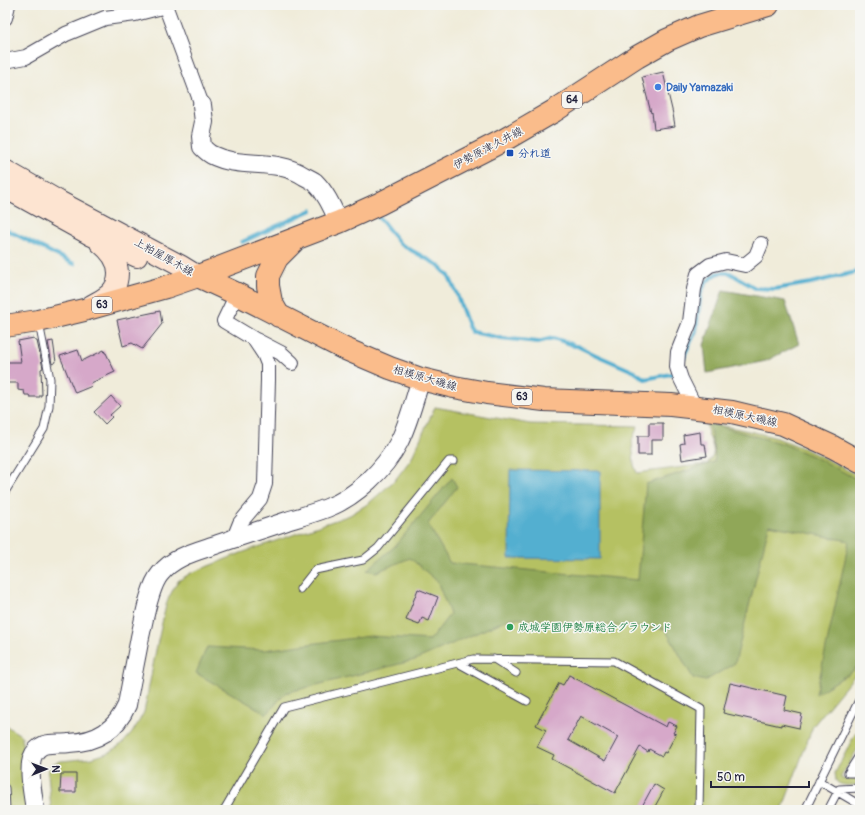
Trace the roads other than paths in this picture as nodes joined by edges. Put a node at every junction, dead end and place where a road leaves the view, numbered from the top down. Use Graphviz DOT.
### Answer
graph roads {
  1 [pos="8,5"];
  2 [pos="768,5"];
  3 [pos="166,6"];
  4 [pos="5,18"];
  5 [pos="6,58"];
  6 [pos="202,106"];
  7 [pos="5,170"];
  8 [pos="5,188"];
  9 [pos="339,222"];
  10 [pos="92,236"];
  11 [pos="297,239"];
  12 [pos="761,244"];
  13 [pos="198,276"];
  14 [pos="237,294"];
  15 [pos="84,310"];
  16 [pos="279,316"];
  17 [pos="38,321"];
  18 [pos="5,326"];
  19 [pos="254,339"];
  20 [pos="292,364"];
  21 [pos="421,379"];
  22 [pos="695,407"];
  23 [pos="454,461"];
  24 [pos="860,462"];
  25 [pos="5,492"];
  26 [pos="234,538"];
  27 [pos="300,589"];
  28 [pos="494,659"];
  29 [pos="458,663"];
  30 [pos="516,673"];
  31 [pos="860,698"];
  32 [pos="527,701"];
  33 [pos="858,708"];
  34 [pos="860,754"];
  35 [pos="860,773"];
  36 [pos="819,781"];
  37 [pos="5,788"];
  38 [pos="860,788"];
  39 [pos="838,792"];
  40 [pos="860,805"];
  41 [pos="6,810"];
  42 [pos="35,810"];
  43 [pos="224,810"];
  44 [pos="699,810"];
  45 [pos="806,810"];
  46 [pos="828,810"];
  1 -- 4 [label="street"];
  2 -- 9 [label="main road, 伊勢原津久井線 / 64"];
  3 -- 5 [label="street"];
  3 -- 6 [label="street"];
  6 -- 9 [label="street"];
  7 -- 13 [label="main road, 上粕屋厚木線"];
  8 -- 10 [label="main road, 上粕屋厚木線"];
  9 -- 11 [label="main road, 伊勢原津久井線 / 64"];
  10 -- 13 [label="main road, 上粕屋厚木線"];
  10 -- 15 [label="main road"];
  11 -- 13 [label="main road, 伊勢原津久井線 / 64"];
  11 -- 16 [label="main road"];
  12 -- 22 [label="street"];
  13 -- 14 [label="main road, 相模原大磯線 / 63"];
  13 -- 15 [label="main road, 63"];
  14 -- 16 [label="main road, 相模原大磯線 / 63"];
  14 -- 19 [label="street"];
  15 -- 17 [label="main road, 63"];
  16 -- 21 [label="main road, 相模原大磯線 / 63"];
  17 -- 18 [label="main road, 63"];
  17 -- 25 [label="lane"];
  19 -- 20 [label="street"];
  19 -- 26 [label="street"];
  21 -- 22 [label="main road, 相模原大磯線 / 63"];
  21 -- 26 [label="street"];
  22 -- 24 [label="main road, 相模原大磯線 / 63"];
  23 -- 27 [label="lane"];
  26 -- 42 [label="street"];
  28 -- 29 [label="lane"];
  28 -- 30 [label="lane"];
  28 -- 44 [label="lane"];
  29 -- 32 [label="lane"];
  29 -- 43 [label="lane"];
  31 -- 33 [label="lane"];
  33 -- 36 [label="lane"];
  34 -- 35 [label="lane"];
  36 -- 39 [label="lane"];
  36 -- 45 [label="lane"];
  37 -- 41 [label="lane"];
  38 -- 39 [label="lane"];
  39 -- 40 [label="lane"];
  39 -- 46 [label="lane"];
}
